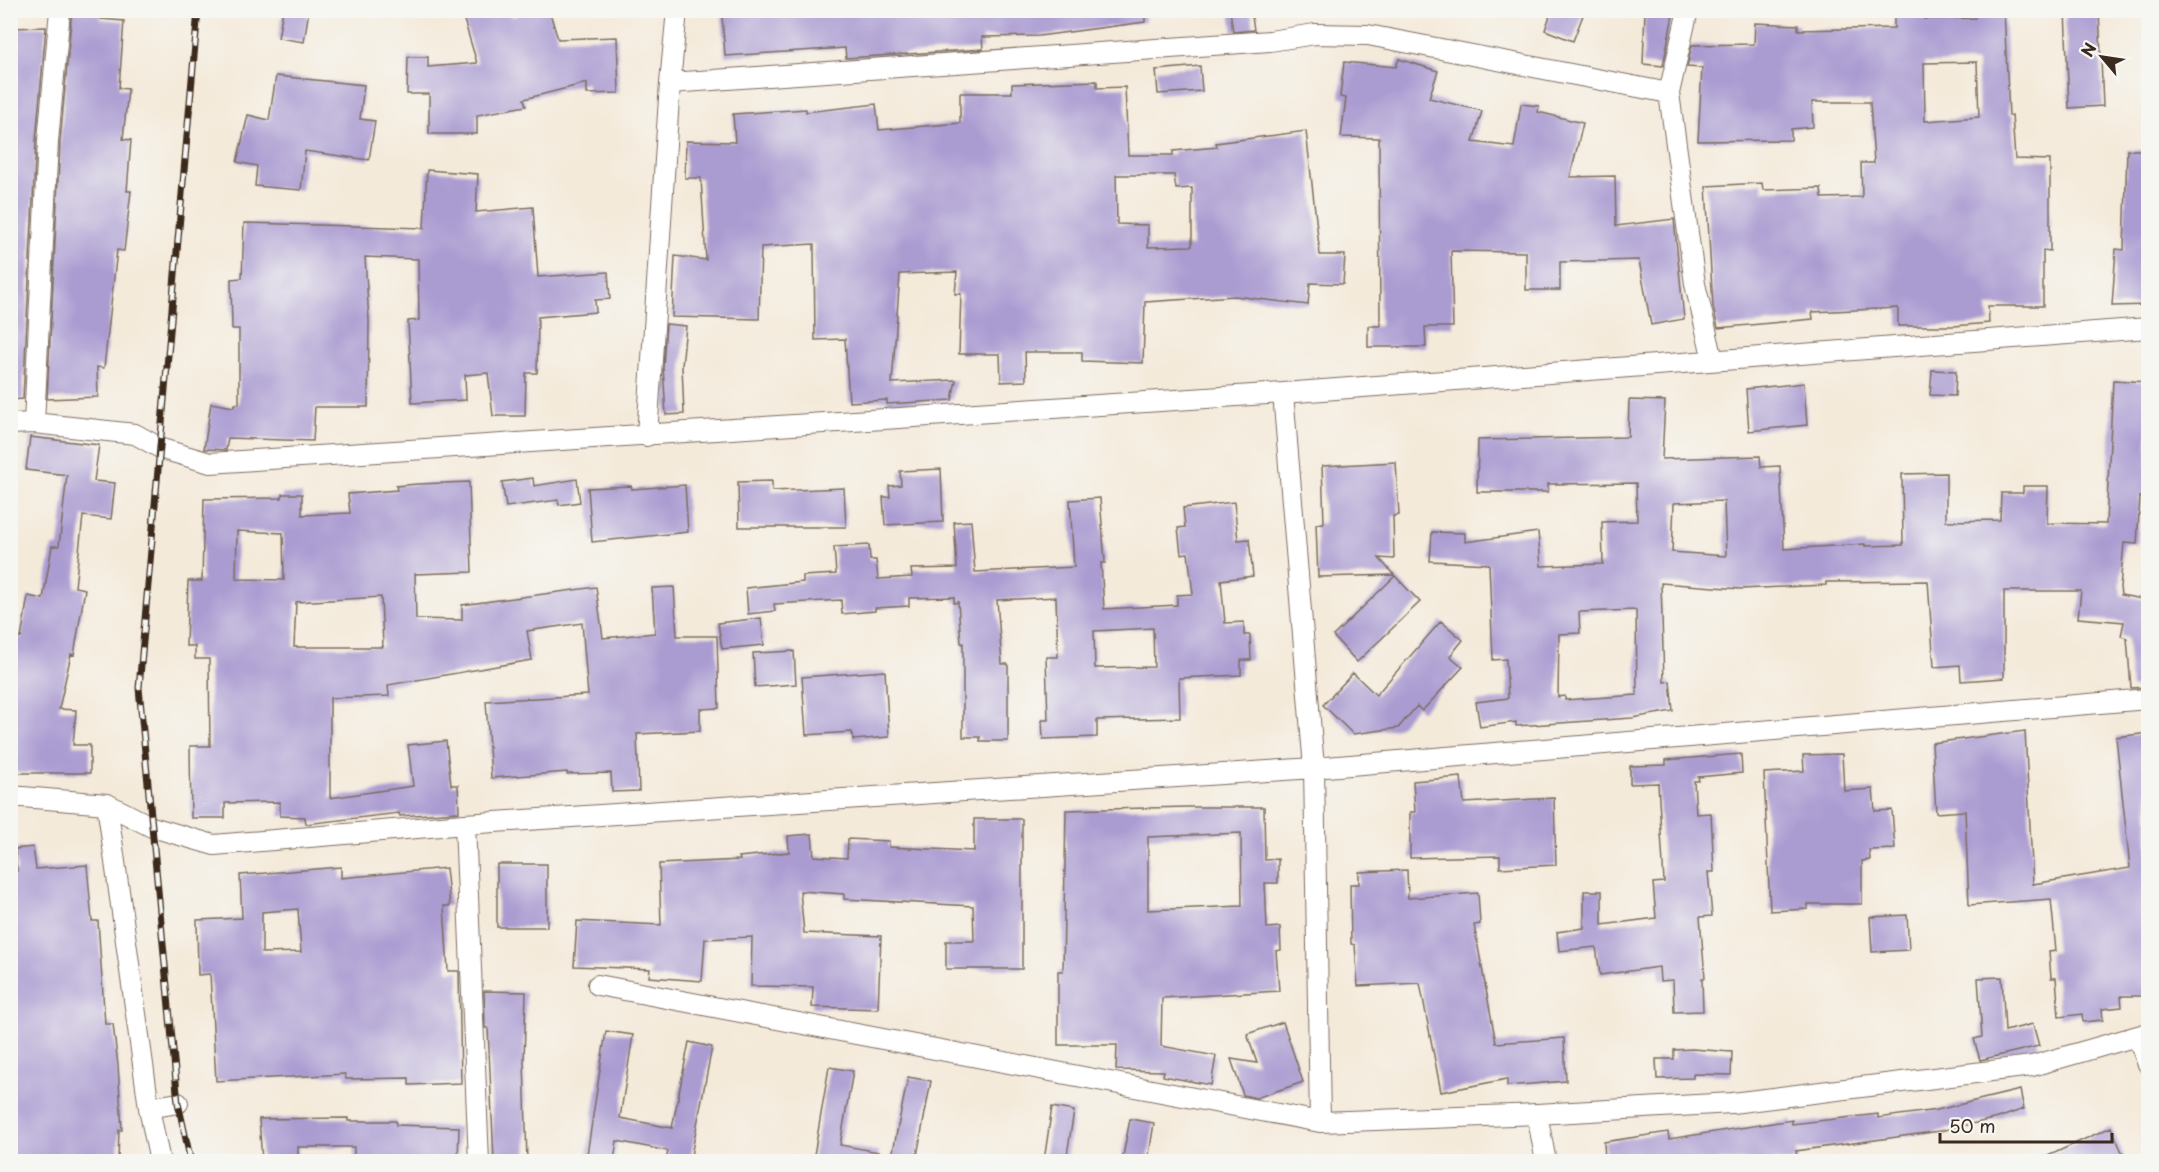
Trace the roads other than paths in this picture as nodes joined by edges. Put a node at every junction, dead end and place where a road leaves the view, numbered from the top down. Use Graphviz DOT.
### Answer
graph roads {
  1 [pos="60,10"];
  2 [pos="677,10"];
  3 [pos="1688,10"];
  4 [pos="670,83"];
  5 [pos="1669,93"];
  6 [pos="2148,328"];
  7 [pos="1713,360"];
  8 [pos="1283,393"];
  9 [pos="34,423"];
  10 [pos="10,424"];
  11 [pos="647,435"];
  12 [pos="2148,699"];
  13 [pos="1314,768"];
  14 [pos="10,796"];
  15 [pos="107,804"];
  16 [pos="465,824"];
  17 [pos="598,985"];
  18 [pos="2143,1035"];
  19 [pos="2148,1064"];
  20 [pos="178,1103"];
  21 [pos="149,1108"];
  22 [pos="1537,1114"];
  23 [pos="1320,1122"];
  24 [pos="160,1161"];
  25 [pos="478,1161"];
  26 [pos="1546,1161"];
  1 -- 9 [label="street"];
  2 -- 4 [label="street"];
  3 -- 5 [label="street"];
  4 -- 5 [label="street"];
  4 -- 11 [label="street"];
  5 -- 7 [label="street"];
  6 -- 7 [label="street"];
  7 -- 8 [label="street"];
  8 -- 11 [label="street"];
  8 -- 13 [label="street"];
  9 -- 10 [label="street"];
  9 -- 11 [label="street"];
  12 -- 13 [label="street"];
  13 -- 16 [label="street"];
  13 -- 23 [label="street"];
  14 -- 15 [label="street"];
  15 -- 16 [label="street"];
  15 -- 21 [label="street"];
  16 -- 25 [label="street"];
  17 -- 23 [label="street"];
  18 -- 19 [label="street"];
  18 -- 22 [label="street"];
  20 -- 21 [label="street"];
  21 -- 24 [label="street"];
  22 -- 23 [label="street"];
  22 -- 26 [label="street"];
}
